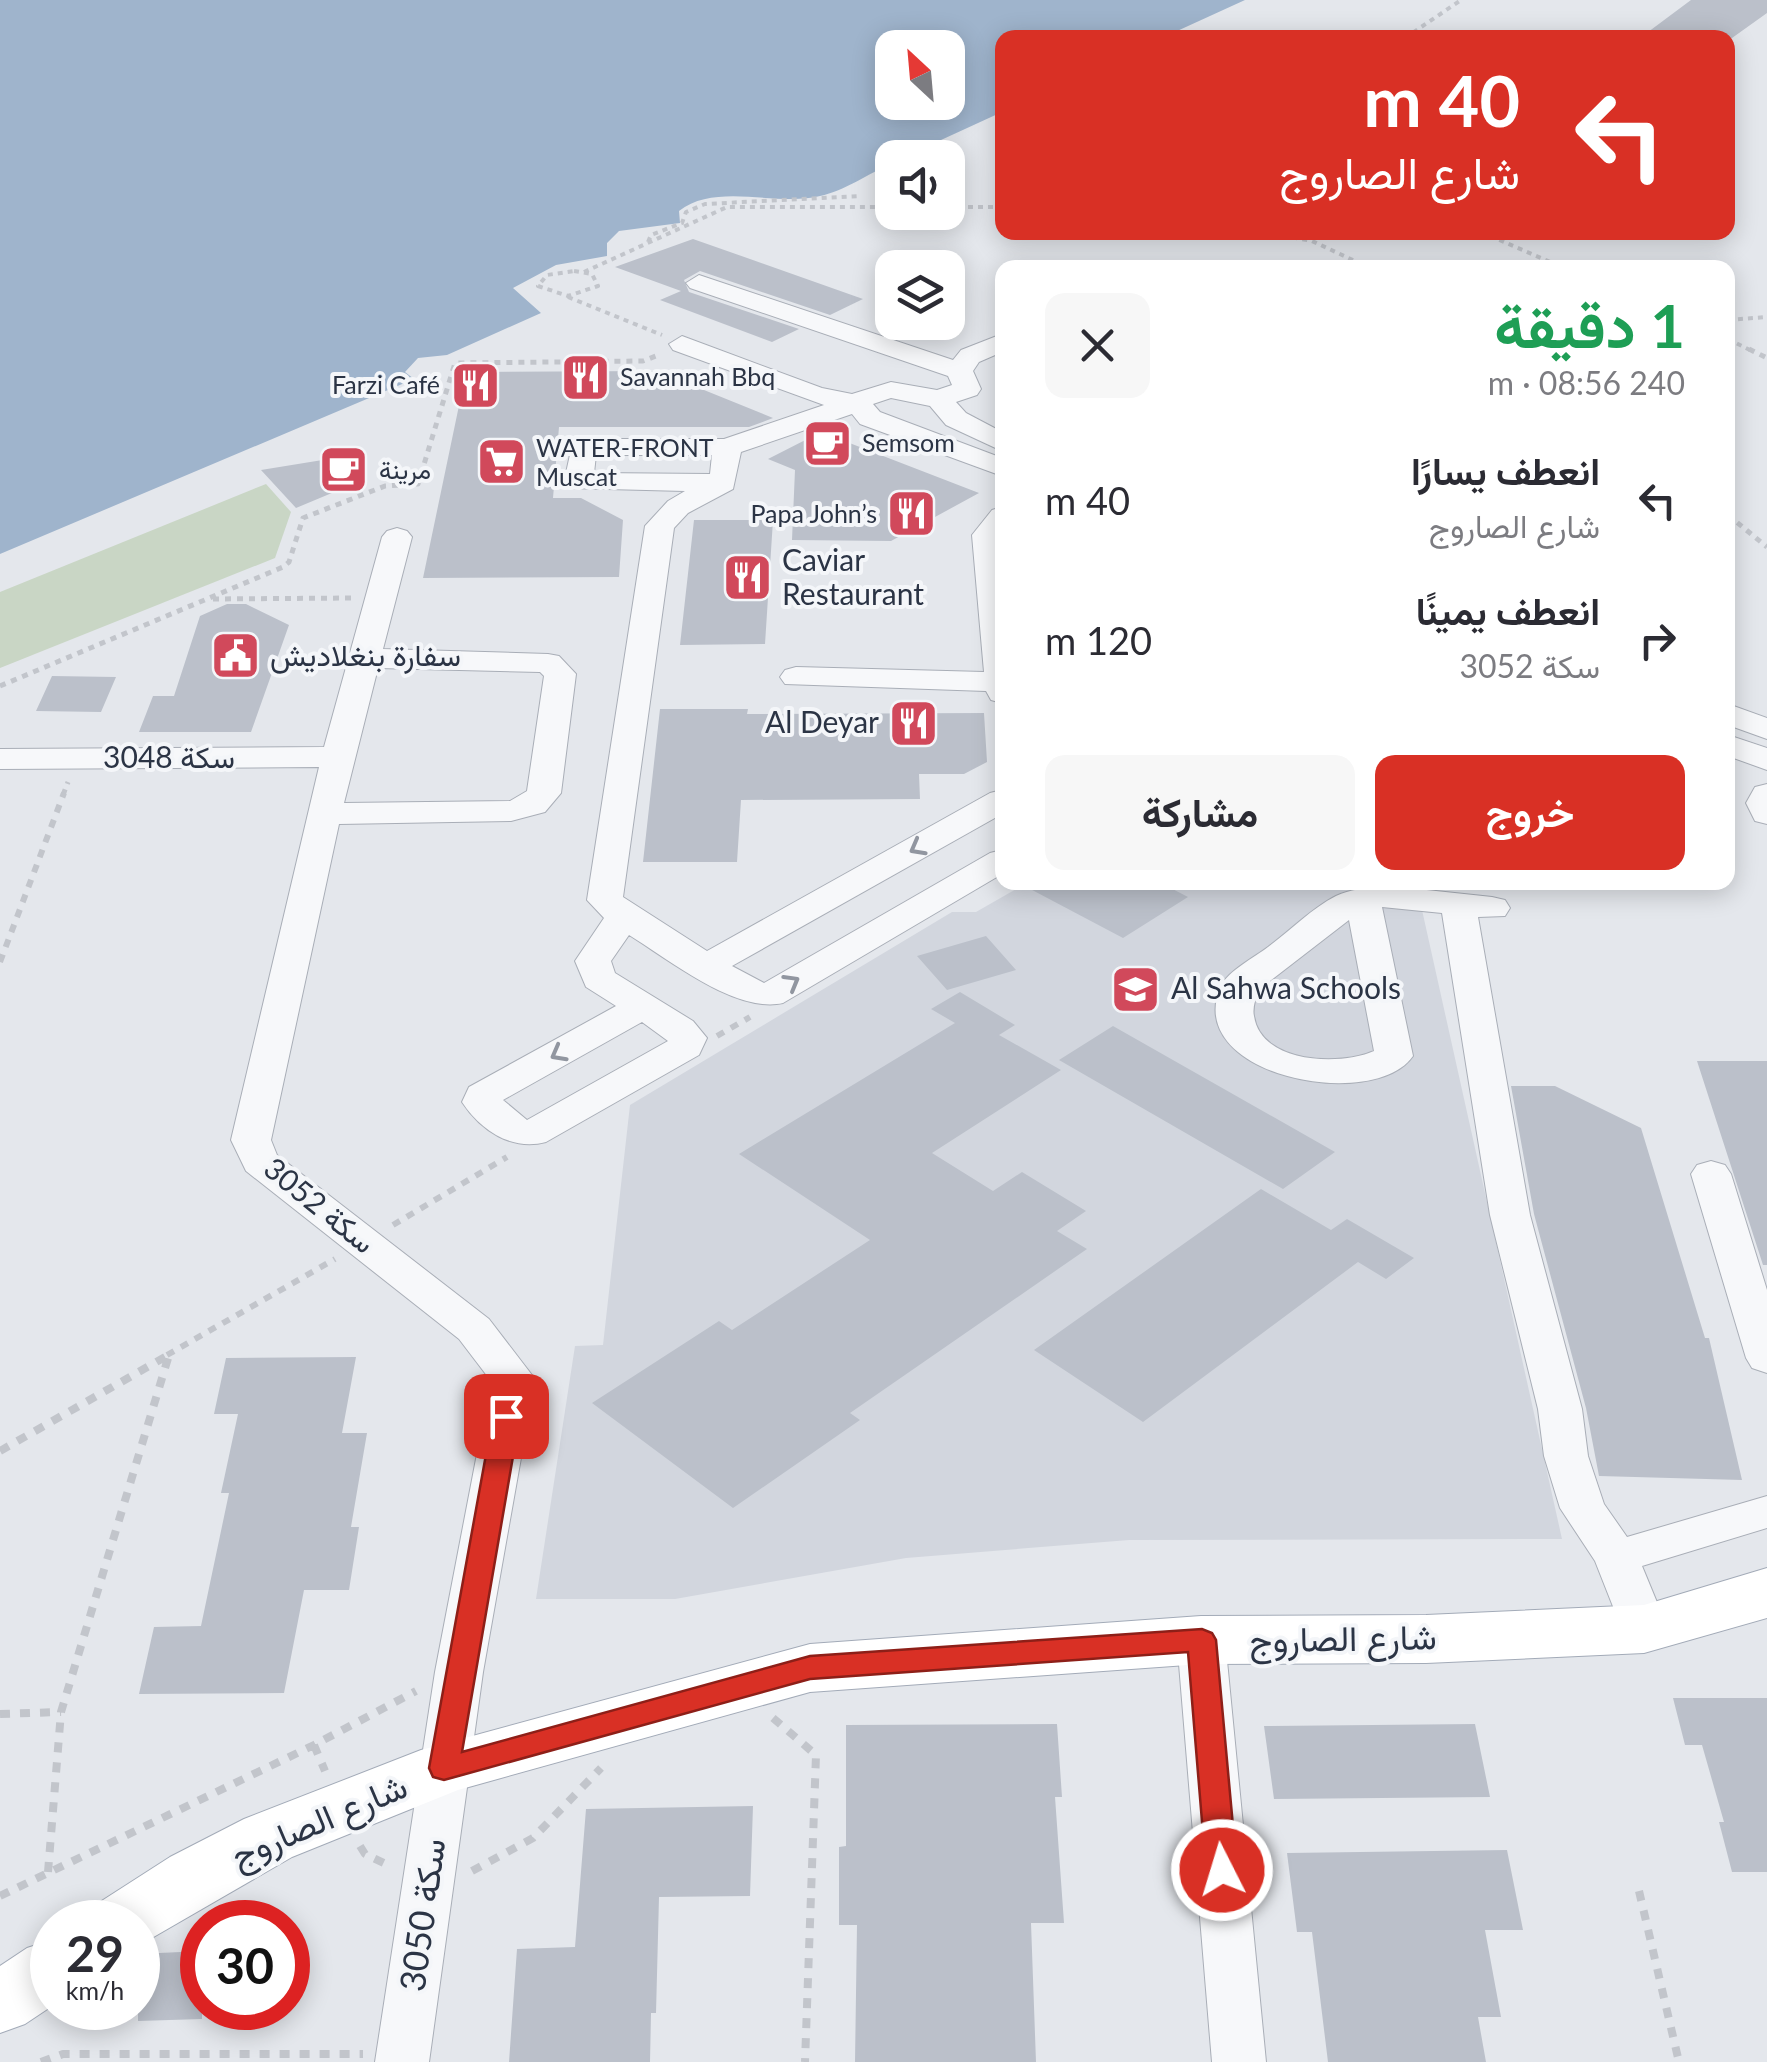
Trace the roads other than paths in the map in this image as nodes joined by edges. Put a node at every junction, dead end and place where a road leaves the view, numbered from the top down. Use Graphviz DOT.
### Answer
graph roads {
  1 [pos="699,284"];
  2 [pos="682,344"];
  3 [pos="995,345"];
  4 [pos="963,380"];
  5 [pos="995,388"];
  6 [pos="939,399"];
  7 [pos="857,403"];
  8 [pos="995,439"];
  9 [pos="727,448"];
  10 [pos="995,465"];
  11 [pos="723,483"];
  12 [pos="995,524"];
  13 [pos="397,538"];
  14 [pos="995,622"];
  15 [pos="365,658"];
  16 [pos="796,677"];
  17 [pos="995,688"];
  18 [pos="1735,717"];
  19 [pos="1767,728"];
  20 [pos="1735,748"];
  21 [pos="338,757"];
  22 [pos="0,759"];
  23 [pos="1767,760"];
  24 [pos="1767,794"];
  25 [pos="995,804"];
  26 [pos="324,814"];
  27 [pos="1767,814"];
  28 [pos="995,864"];
  29 [pos="1362,898"];
  30 [pos="623,916"];
  31 [pos="706,966"];
  32 [pos="643,1006"];
  33 [pos="1711,1174"];
  34 [pos="1767,1358"];
  35 [pos="1767,1512"];
  36 [pos="1616,1557"];
  37 [pos="1767,1591"];
  38 [pos="1644,1629"];
  39 [pos="1202,1640"];
  40 [pos="444,1768"];
  41 [pos="159,1900"];
  42 [pos="30,1983"];
  43 [pos="0,2002"];
  44 [pos="402,2058"];
  45 [pos="1239,2062"];
  1 -- 4 [label="street"];
  2 -- 7 [label="street"];
  3 -- 4 [label="street"];
  4 -- 5 [label="street"];
  4 -- 6 [label="street"];
  6 -- 7 [label="street"];
  6 -- 8 [label="street"];
  7 -- 9 [label="street"];
  7 -- 10 [label="street"];
  9 -- 11 [label="street"];
  9 -- 11 [label="street"];
  11 -- 30 [label="street"];
  12 -- 14 [label="street"];
  13 -- 15 [label="street, سكة 3052"];
  15 -- 21 [label="street, سكة 3052"];
  15 -- 26 [label="street"];
  16 -- 17 [label="street"];
  18 -- 19 [label="street"];
  20 -- 23 [label="street"];
  21 -- 22 [label="street, سكة 3048"];
  21 -- 26 [label="street, سكة 3052"];
  24 -- 27 [label="street"];
  25 -- 31 [label="street, one-way"];
  26 -- 40 [label="street, سكة 3052"];
  31 -- 28 [label="street, one-way"];
  29 -- 29 [label="street"];
  29 -- 36 [label="street"];
  30 -- 31 [label="street"];
  30 -- 32 [label="street"];
  32 -- 32 [label="street, one-way"];
  33 -- 34 [label="street"];
  35 -- 36 [label="street"];
  36 -- 38 [label="street"];
  37 -- 38 [label="main road, شارع الصاروج"];
  38 -- 39 [label="main road, شارع الصاروج"];
  39 -- 40 [label="main road, شارع الصاروج"];
  39 -- 45 [label="street"];
  40 -- 41 [label="main road, شارع الصاروج"];
  40 -- 44 [label="street, سكة 3050"];
  42 -- 43 [label="main road"];
}
